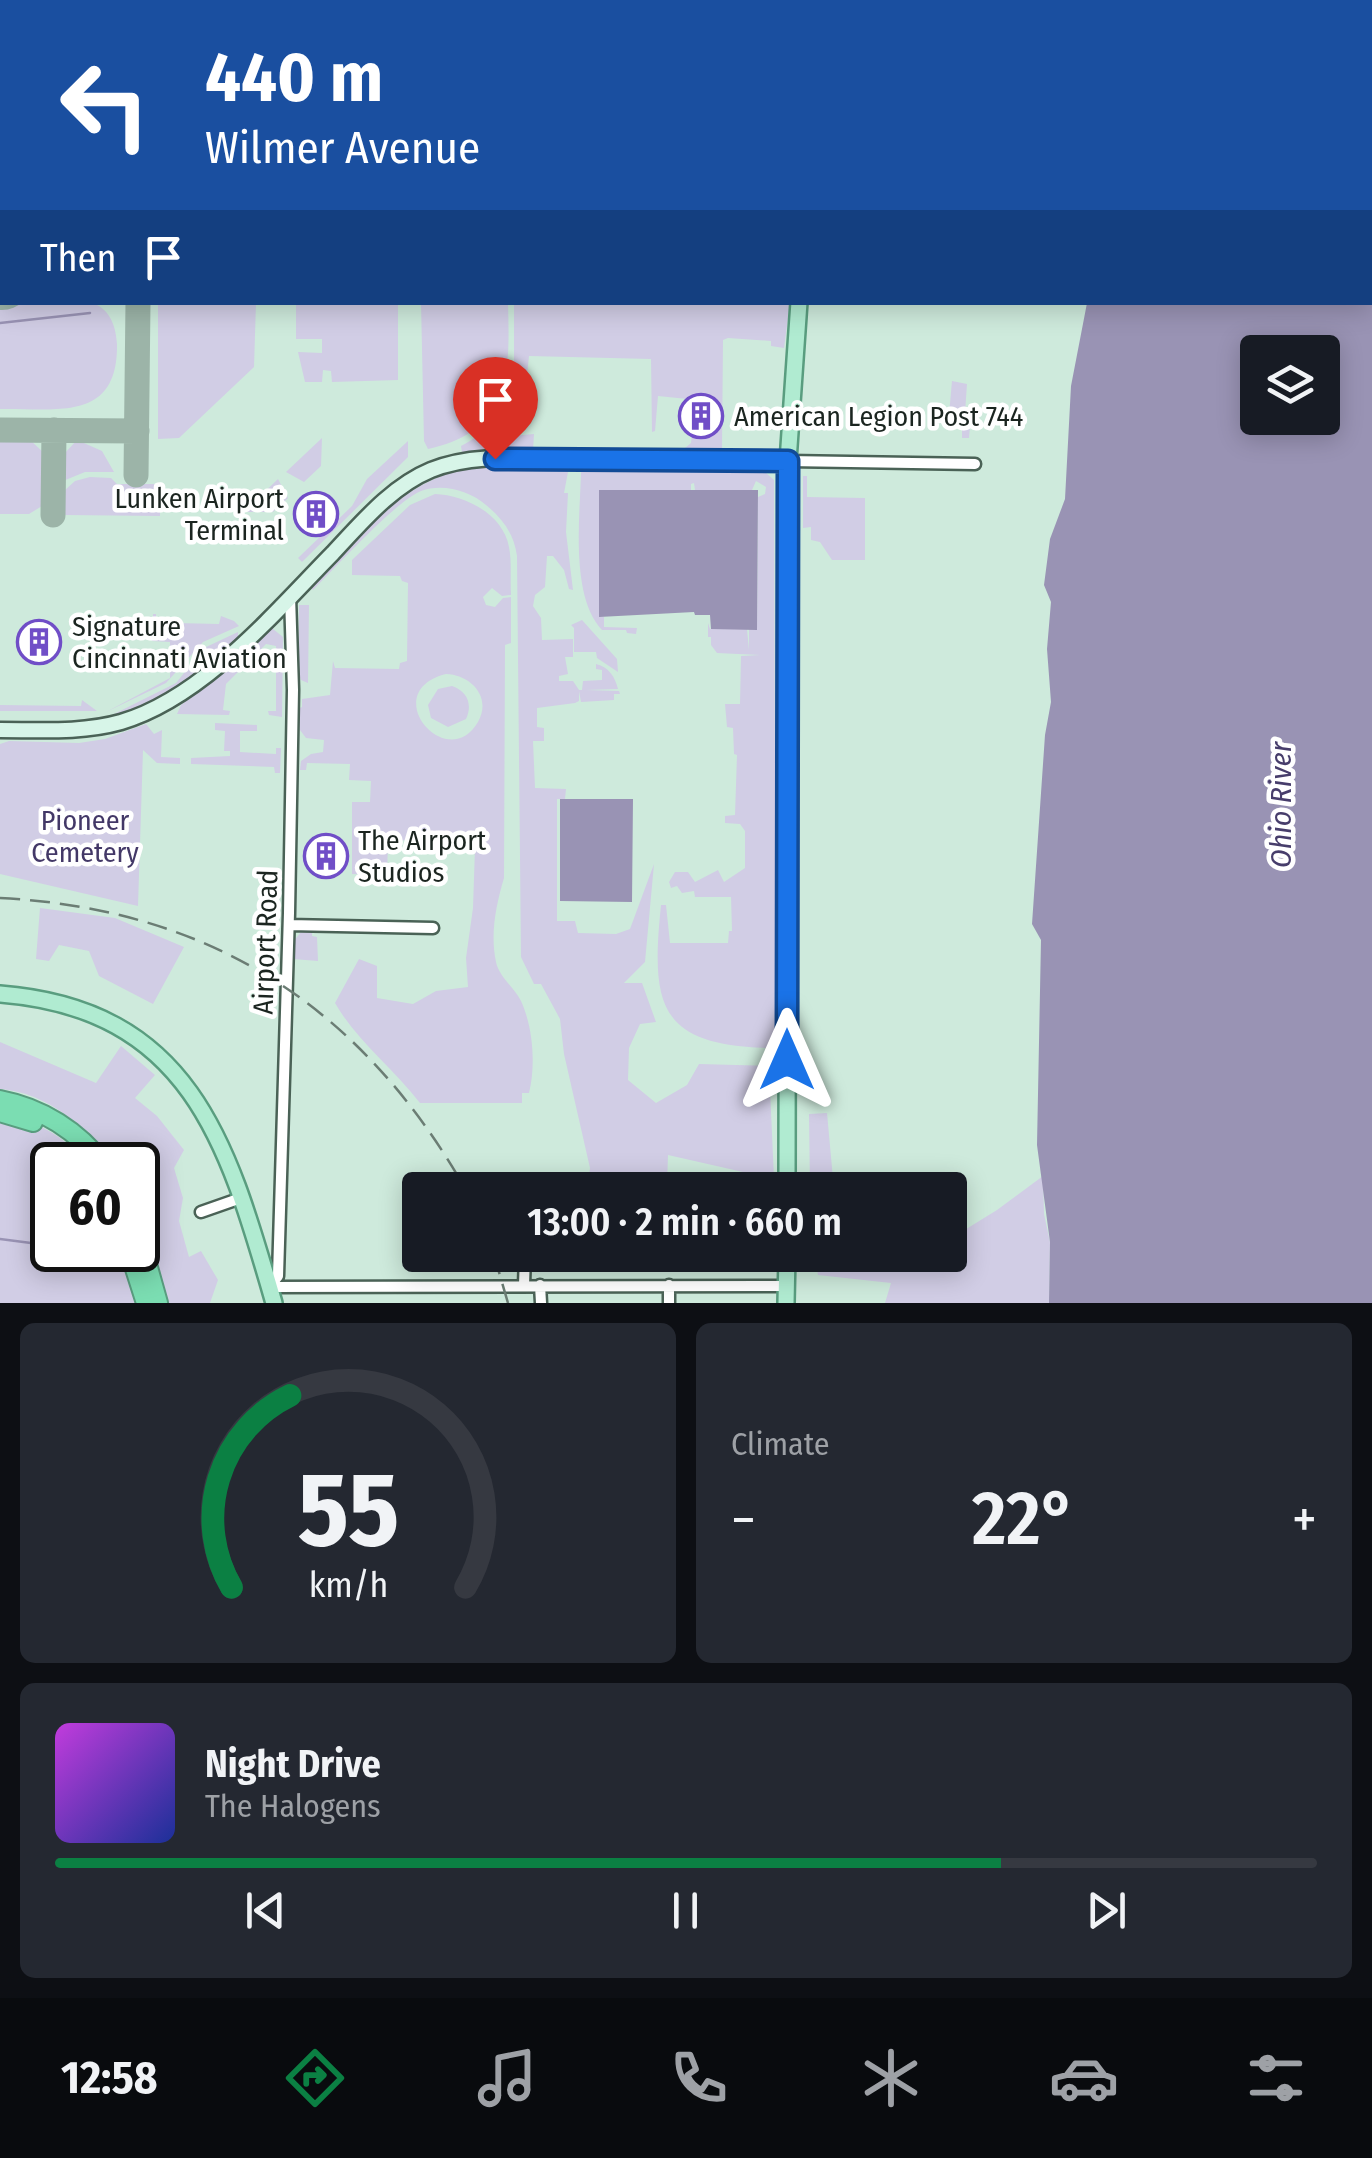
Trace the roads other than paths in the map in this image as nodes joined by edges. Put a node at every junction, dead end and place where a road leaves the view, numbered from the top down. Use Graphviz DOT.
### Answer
graph roads {
  1 [pos="799,305"];
  2 [pos="788,461"];
  3 [pos="975,464"];
  4 [pos="290,596"];
  5 [pos="0,730"];
  6 [pos="289,925"];
  7 [pos="433,928"];
  8 [pos="0,994"];
  9 [pos="0,1100"];
  10 [pos="0,1112"];
  11 [pos="65,1142"];
  12 [pos="83,1142"];
  13 [pos="787,1172"];
  14 [pos="240,1198"];
  15 [pos="201,1212"];
  16 [pos="136,1272"];
  17 [pos="149,1272"];
  18 [pos="524,1272"];
  19 [pos="524,1285"];
  20 [pos="540,1285"];
  21 [pos="669,1286"];
  22 [pos="272,1295"];
  23 [pos="786,1295"];
  24 [pos="146,1303"];
  25 [pos="158,1303"];
  26 [pos="541,1303"];
  27 [pos="668,1303"];
  1 -- 2 [label="main road"];
  2 -- 3 [label="street"];
  2 -- 4 [label="street"];
  2 -- 13 [label="main road"];
  4 -- 5 [label="street"];
  4 -- 6 [label="street, Airport Road"];
  6 -- 7 [label="street"];
  6 -- 22 [label="street, Airport Road"];
  8 -- 14 [label="main road"];
  9 -- 12 [label="highway"];
  10 -- 11 [label="highway"];
  14 -- 15 [label="street"];
  14 -- 22 [label="main road"];
  16 -- 24 [label="highway"];
  17 -- 25 [label="highway"];
  18 -- 19 [label="street"];
  19 -- 20 [label="street"];
  19 -- 22 [label="street"];
  20 -- 21 [label="street"];
  20 -- 26 [label="street"];
  21 -- 23 [label="street"];
  21 -- 27 [label="street"];
}
